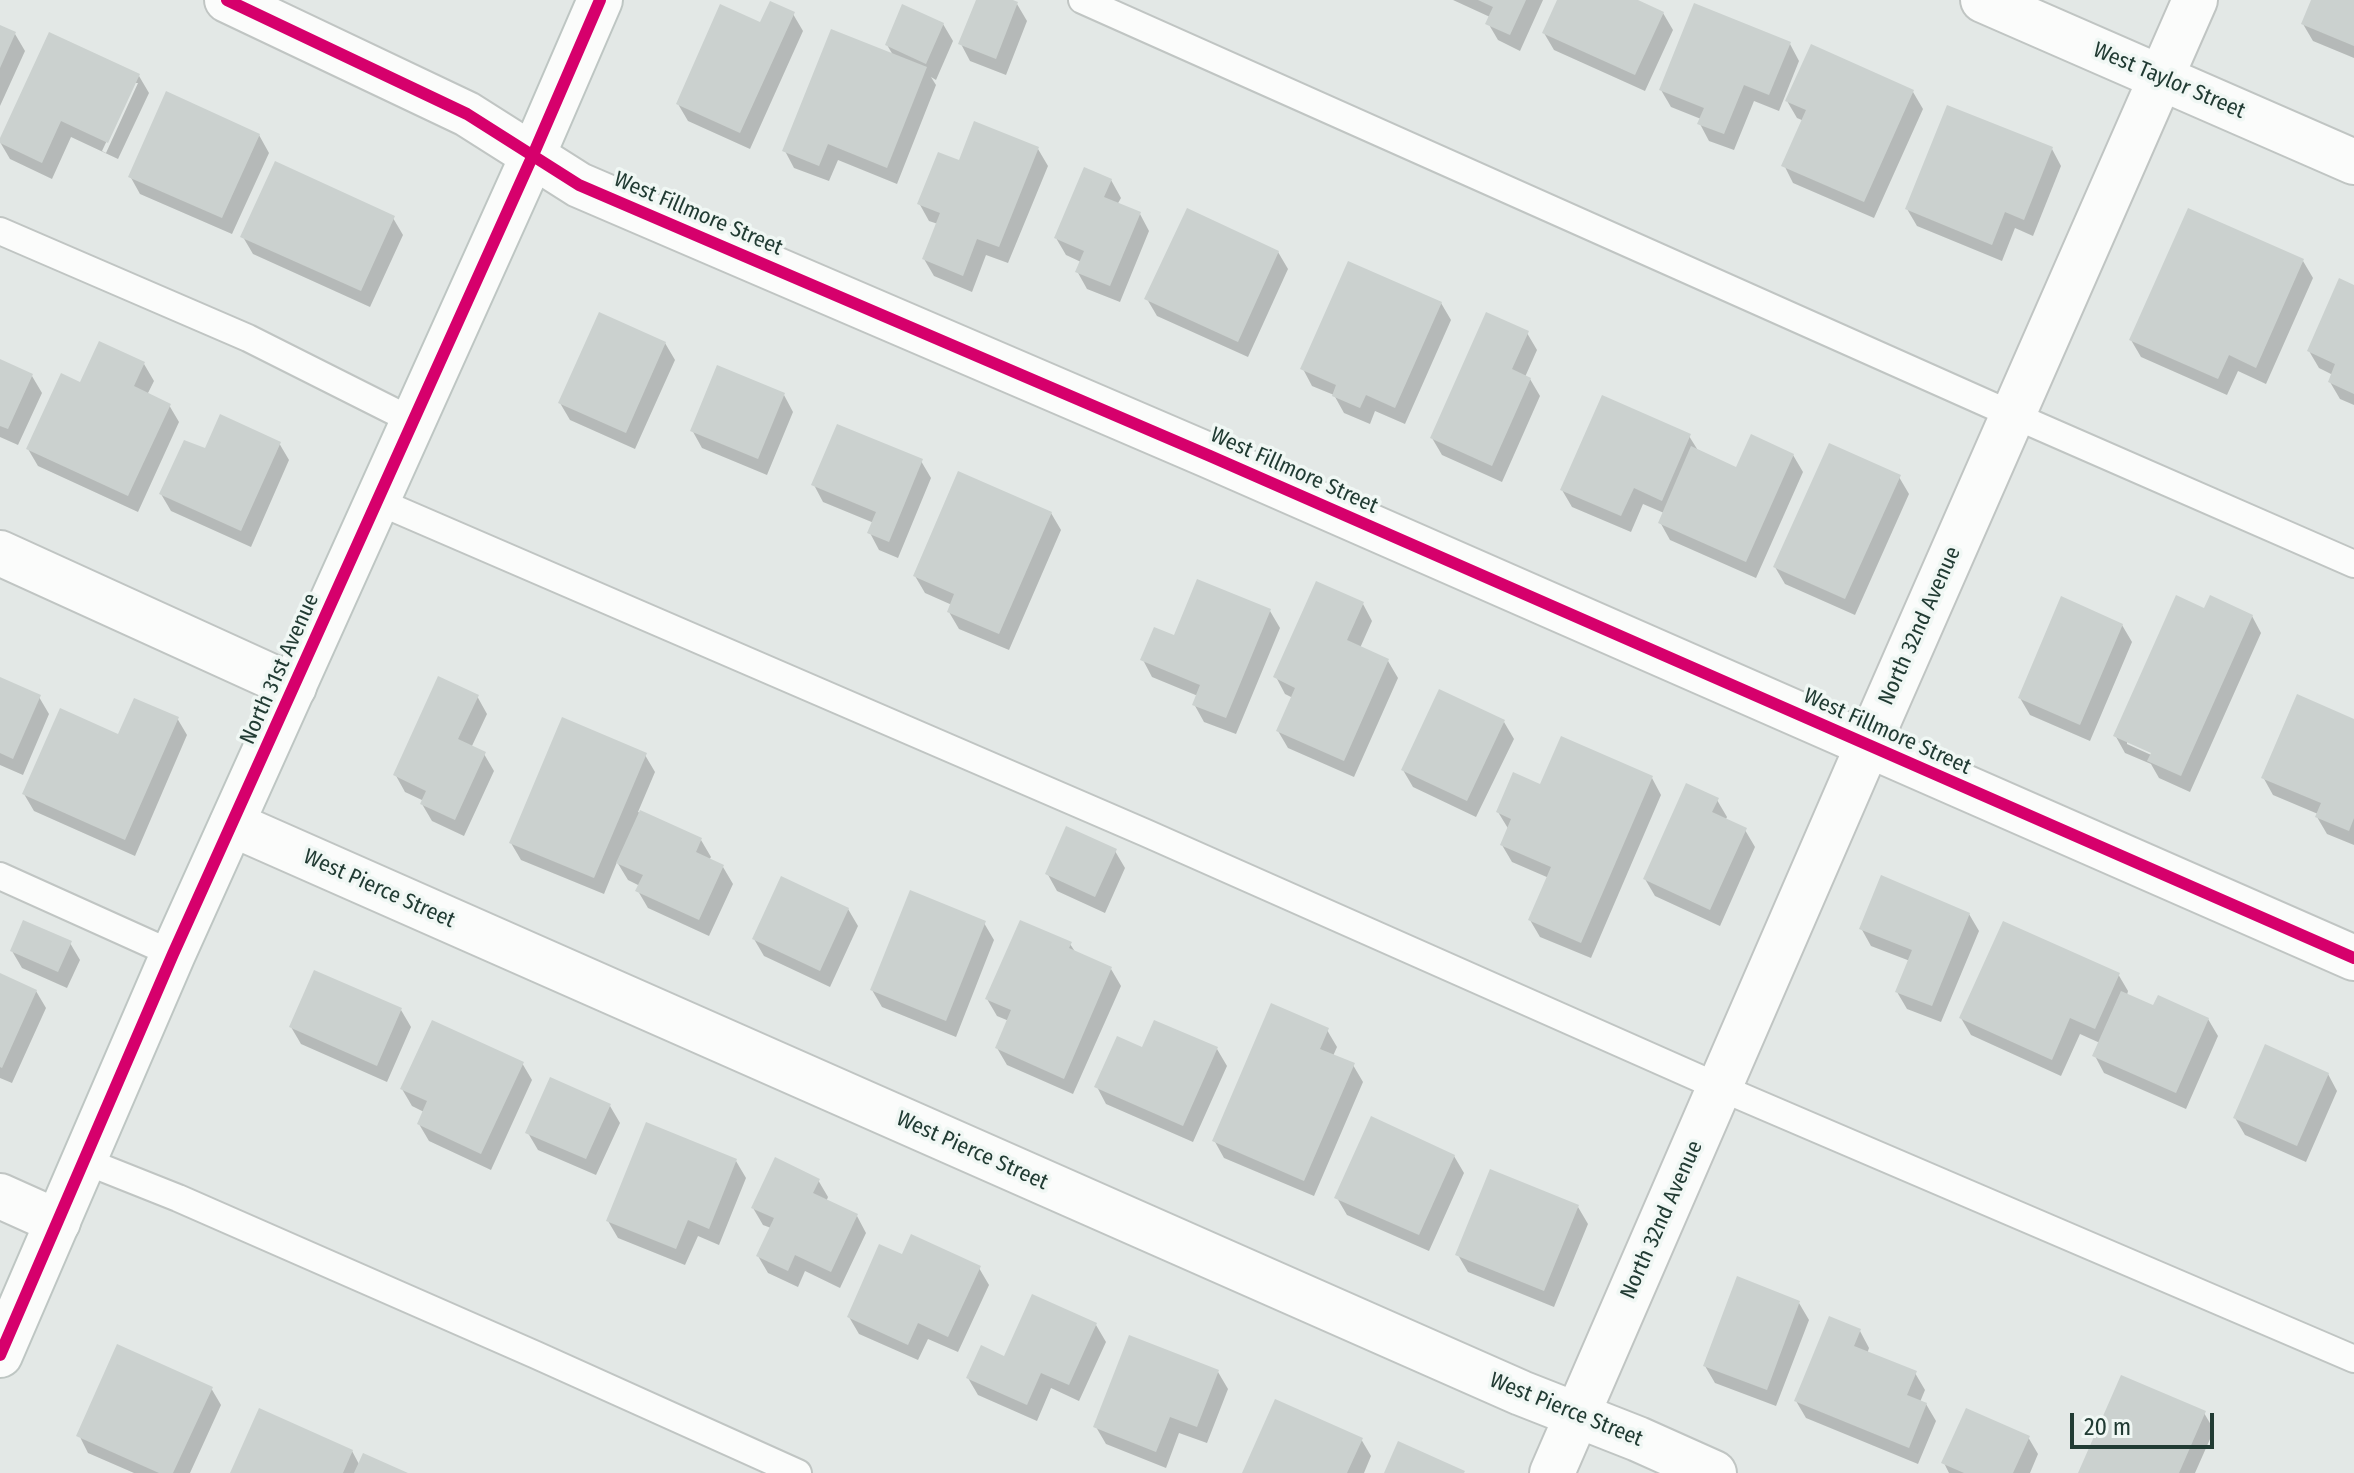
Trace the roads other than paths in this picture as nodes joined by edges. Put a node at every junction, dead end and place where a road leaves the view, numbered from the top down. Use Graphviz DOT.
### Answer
graph roads {
  1 [pos="227,0"];
  2 [pos="600,0"];
  3 [pos="1082,0"];
  4 [pos="1983,0"];
  5 [pos="2195,0"];
  6 [pos="2161,77"];
  7 [pos="533,155"];
  8 [pos="2354,162"];
  9 [pos="0,231"];
  10 [pos="2013,415"];
  11 [pos="413,421"];
  12 [pos="377,501"];
  13 [pos="0,553"];
  14 [pos="2354,564"];
  15 [pos="294,687"];
  16 [pos="1868,745"];
  17 [pos="232,824"];
  18 [pos="0,876"];
  19 [pos="173,954"];
  20 [pos="2354,958"];
  21 [pos="1719,1087"];
  22 [pos="85,1161"];
  23 [pos="0,1196"];
  24 [pos="58,1222"];
  25 [pos="0,1355"];
  26 [pos="2354,1359"];
  27 [pos="1577,1415"];
  28 [pos="798,1473"];
  29 [pos="1552,1473"];
  30 [pos="1714,1473"];
  1 -- 7 [label="street, West Fillmore Street"];
  2 -- 7 [label="street, North 31st Avenue"];
  3 -- 10 [label="lane"];
  4 -- 6 [label="street, West Taylor Street"];
  5 -- 6 [label="street, North 32nd Avenue"];
  6 -- 8 [label="street, West Taylor Street"];
  6 -- 10 [label="street, North 32nd Avenue"];
  7 -- 11 [label="street, North 31st Avenue"];
  7 -- 16 [label="street, West Fillmore Street"];
  9 -- 11 [label="lane"];
  10 -- 14 [label="lane"];
  10 -- 16 [label="street, North 32nd Avenue"];
  11 -- 12 [label="street, North 31st Avenue"];
  12 -- 15 [label="street, North 31st Avenue"];
  12 -- 21 [label="lane"];
  13 -- 15 [label="street"];
  15 -- 17 [label="street, North 31st Avenue"];
  16 -- 20 [label="street, West Fillmore Street"];
  16 -- 21 [label="street, North 32nd Avenue"];
  17 -- 19 [label="street, North 31st Avenue"];
  17 -- 27 [label="street, West Pierce Street"];
  18 -- 19 [label="lane"];
  19 -- 22 [label="street, North 31st Avenue"];
  21 -- 26 [label="lane"];
  21 -- 27 [label="street, North 32nd Avenue"];
  22 -- 24 [label="street, North 31st Avenue"];
  22 -- 28 [label="lane"];
  23 -- 24 [label="street"];
  24 -- 25 [label="street, North 31st Avenue"];
  27 -- 29 [label="street, North 32nd Avenue"];
  27 -- 30 [label="street, West Pierce Street"];
}
